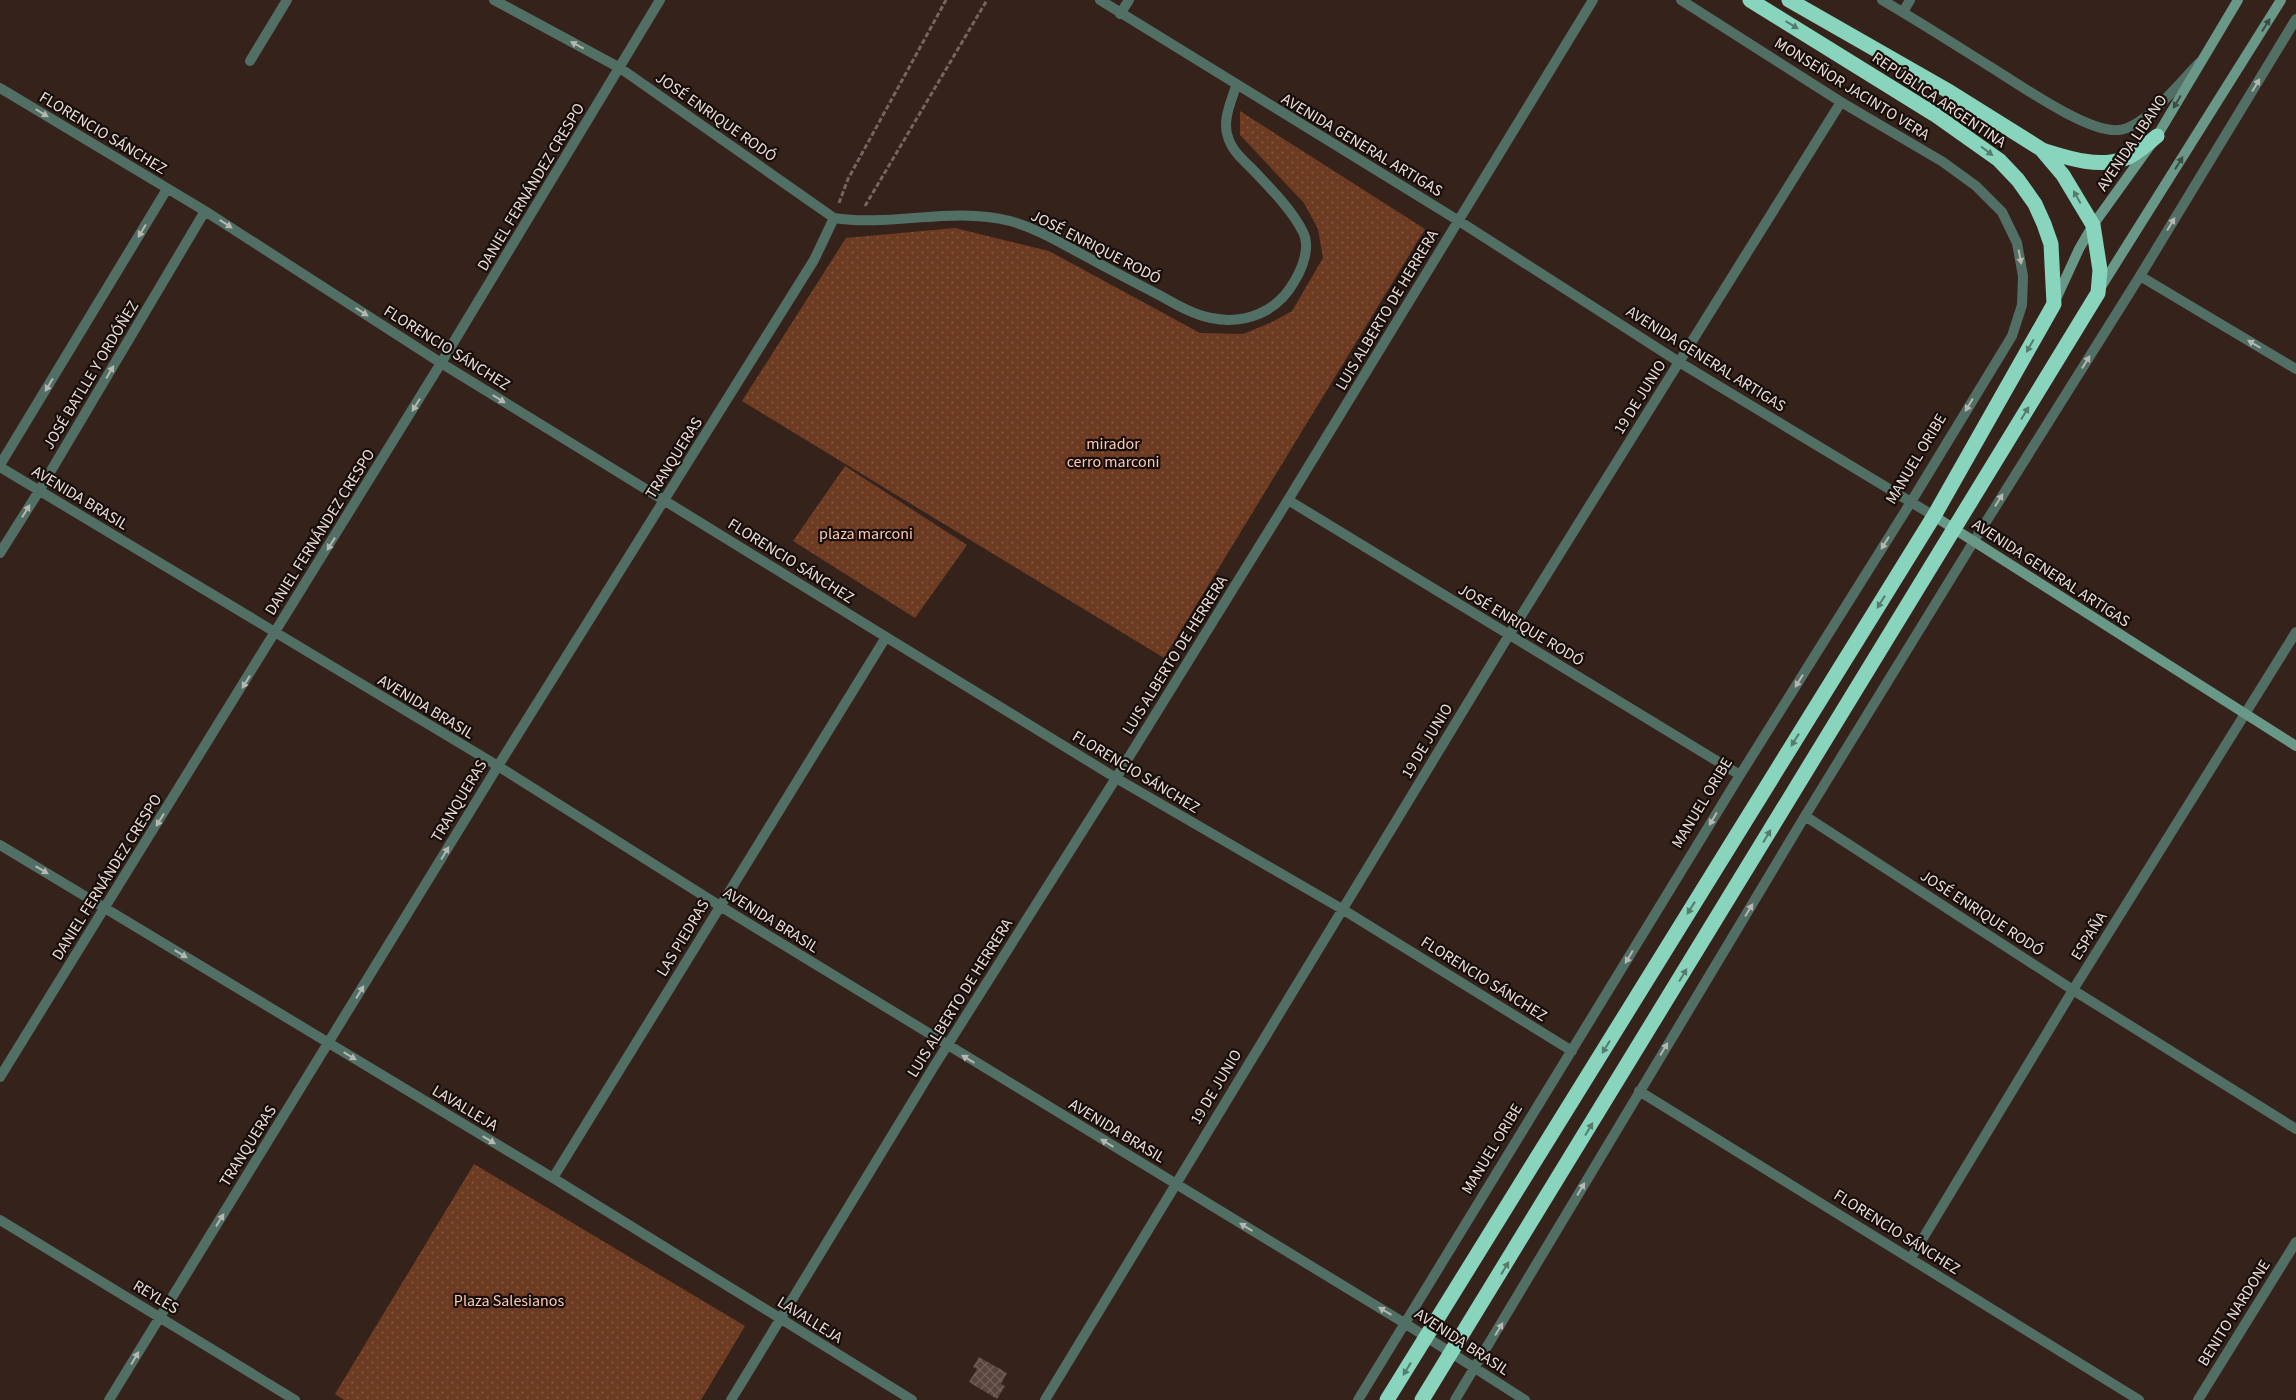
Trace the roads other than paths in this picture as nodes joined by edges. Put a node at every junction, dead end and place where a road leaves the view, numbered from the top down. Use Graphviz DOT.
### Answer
graph roads {
  1 [pos="287,0"];
  2 [pos="494,0"];
  3 [pos="660,0"];
  4 [pos="1100,0"];
  5 [pos="1129,0"];
  6 [pos="1593,0"];
  7 [pos="1681,0"];
  8 [pos="1750,0"];
  9 [pos="1789,0"];
  10 [pos="1882,0"];
  11 [pos="1910,0"];
  12 [pos="2238,0"];
  13 [pos="2281,0"];
  14 [pos="1902,12"];
  15 [pos="1120,14"];
  16 [pos="2296,19"];
  17 [pos="2206,55"];
  18 [pos="250,60"];
  19 [pos="620,68"];
  20 [pos="1236,86"];
  21 [pos="0,88"];
  22 [pos="1841,102"];
  23 [pos="2156,136"];
  24 [pos="2041,149"];
  25 [pos="167,189"];
  26 [pos="205,211"];
  27 [pos="2002,212"];
  28 [pos="834,218"];
  29 [pos="1459,221"];
  30 [pos="2093,225"];
  31 [pos="2140,276"];
  32 [pos="2098,293"];
  33 [pos="2054,304"];
  34 [pos="1679,362"];
  35 [pos="441,364"];
  36 [pos="2296,369"];
  37 [pos="0,466"];
  38 [pos="39,491"];
  39 [pos="1288,500"];
  40 [pos="665,501"];
  41 [pos="1911,502"];
  42 [pos="1934,516"];
  43 [pos="1954,529"];
  44 [pos="1974,541"];
  45 [pos="0,553"];
  46 [pos="2296,632"];
  47 [pos="275,634"];
  48 [pos="1509,635"];
  49 [pos="886,637"];
  50 [pos="2245,714"];
  51 [pos="2296,746"];
  52 [pos="498,766"];
  53 [pos="1740,775"];
  54 [pos="1116,778"];
  55 [pos="1806,816"];
  56 [pos="0,845"];
  57 [pos="720,906"];
  58 [pos="105,908"];
  59 [pos="1342,909"];
  60 [pos="2073,990"];
  61 [pos="329,1044"];
  62 [pos="947,1046"];
  63 [pos="1572,1051"];
  64 [pos="0,1077"];
  65 [pos="1639,1091"];
  66 [pos="2296,1129"];
  67 [pos="553,1178"];
  68 [pos="1174,1183"];
  69 [pos="0,1220"];
  70 [pos="2296,1242"];
  71 [pos="1911,1258"];
  72 [pos="160,1317"];
  73 [pos="781,1320"];
  74 [pos="1406,1324"];
  75 [pos="1426,1337"];
  76 [pos="1452,1354"];
  77 [pos="1475,1369"];
  78 [pos="110,1400"];
  79 [pos="295,1400"];
  80 [pos="731,1400"];
  81 [pos="912,1400"];
  82 [pos="1045,1400"];
  83 [pos="1358,1400"];
  84 [pos="1387,1400"];
  85 [pos="1422,1400"];
  86 [pos="1455,1400"];
  87 [pos="1525,1400"];
  88 [pos="2139,1400"];
  89 [pos="2198,1400"];
  1 -- 18 [label="street"];
  19 -- 2 [label="street, JOSÉ ENRIQUE RODÓ, one-way"];
  3 -- 19 [label="street, DANIEL FERNÁNDEZ CRESPO"];
  4 -- 15 [label="street, AVENIDA GENERAL ARTIGAS"];
  5 -- 15 [label="street"];
  6 -- 29 [label="street, LUIS ALBERTO DE HERRERA"];
  7 -- 22 [label="street, MONSEÑOR JACINTO VERA"];
  8 -- 33 [label="highway, REPÚBLICA ARGENTINA, one-way"];
  9 -- 24 [label="highway, REPÚBLICA ARGENTINA"];
  10 -- 14 [label="street"];
  11 -- 14 [label="street"];
  12 -- 17 [label="main road, AVENIDA LIBANO"];
  32 -- 13 [label="main road, one-way"];
  14 -- 17 [label="street"];
  15 -- 20 [label="street, AVENIDA GENERAL ARTIGAS"];
  31 -- 16 [label="street, one-way"];
  17 -- 23 [label="main road, AVENIDA LIBANO, one-way"];
  19 -- 28 [label="street, JOSÉ ENRIQUE RODÓ"];
  19 -- 35 [label="street, DANIEL FERNÁNDEZ CRESPO"];
  20 -- 28 [label="street, JOSÉ ENRIQUE RODÓ"];
  20 -- 29 [label="street, AVENIDA GENERAL ARTIGAS"];
  21 -- 25 [label="street, FLORENCIO SÁNCHEZ, one-way"];
  22 -- 27 [label="street, MONSEÑOR JACINTO VERA"];
  22 -- 34 [label="street, 19 DE JUNIO"];
  23 -- 24 [label="highway"];
  23 -- 30 [label="main road, AVENIDA LIBANO"];
  30 -- 24 [label="highway, REPÚBLICA ARGENTINA, one-way"];
  25 -- 26 [label="street, FLORENCIO SÁNCHEZ"];
  25 -- 37 [label="street, JOSÉ BATLLE Y ORDÓÑEZ, one-way"];
  26 -- 35 [label="street, FLORENCIO SÁNCHEZ, one-way"];
  38 -- 26 [label="street, JOSÉ BATLLE Y ORDÓÑEZ, one-way"];
  27 -- 41 [label="street, MANUEL ORIBE, one-way"];
  28 -- 40 [label="street, TRANQUERAS"];
  29 -- 34 [label="street, AVENIDA GENERAL ARTIGAS"];
  29 -- 39 [label="street, LUIS ALBERTO DE HERRERA"];
  30 -- 32 [label="highway, REPÚBLICA ARGENTINA"];
  30 -- 33 [label="main road, AVENIDA LIBANO"];
  36 -- 31 [label="street, one-way"];
  44 -- 31 [label="street, one-way"];
  43 -- 32 [label="highway, one-way"];
  33 -- 42 [label="highway, one-way"];
  34 -- 41 [label="street, AVENIDA GENERAL ARTIGAS"];
  34 -- 48 [label="street, 19 DE JUNIO"];
  35 -- 40 [label="street, FLORENCIO SÁNCHEZ, one-way"];
  35 -- 47 [label="street, DANIEL FERNÁNDEZ CRESPO, one-way"];
  37 -- 38 [label="street, AVENIDA BRASIL"];
  45 -- 38 [label="street, JOSÉ BATLLE Y ORDÓÑEZ, one-way"];
  38 -- 47 [label="street, AVENIDA BRASIL"];
  39 -- 48 [label="street, JOSÉ ENRIQUE RODÓ"];
  39 -- 54 [label="street, LUIS ALBERTO DE HERRERA"];
  40 -- 49 [label="street, FLORENCIO SÁNCHEZ"];
  40 -- 52 [label="street, TRANQUERAS"];
  41 -- 42 [label="street, AVENIDA GENERAL ARTIGAS"];
  41 -- 53 [label="street, MANUEL ORIBE, one-way"];
  42 -- 43 [label="main road, AVENIDA GENERAL ARTIGAS"];
  42 -- 75 [label="highway, one-way"];
  43 -- 44 [label="main road, AVENIDA GENERAL ARTIGAS"];
  76 -- 43 [label="highway, one-way"];
  44 -- 50 [label="main road, AVENIDA GENERAL ARTIGAS"];
  44 -- 55 [label="street"];
  46 -- 50 [label="street, ESPAÑA"];
  47 -- 52 [label="street, AVENIDA BRASIL"];
  47 -- 58 [label="street, DANIEL FERNÁNDEZ CRESPO, one-way"];
  48 -- 53 [label="street, JOSÉ ENRIQUE RODÓ"];
  48 -- 59 [label="street, 19 DE JUNIO"];
  49 -- 54 [label="street, FLORENCIO SÁNCHEZ"];
  49 -- 57 [label="street, LAS PIEDRAS"];
  50 -- 51 [label="main road, AVENIDA GENERAL ARTIGAS"];
  50 -- 60 [label="street, ESPAÑA"];
  52 -- 57 [label="street, AVENIDA BRASIL"];
  61 -- 52 [label="street, TRANQUERAS, one-way"];
  53 -- 63 [label="street, MANUEL ORIBE, one-way"];
  54 -- 59 [label="street, FLORENCIO SÁNCHEZ"];
  54 -- 62 [label="street, LUIS ALBERTO DE HERRERA"];
  55 -- 60 [label="street, JOSÉ ENRIQUE RODÓ"];
  65 -- 55 [label="street, one-way"];
  56 -- 58 [label="street, LAVALLEJA, one-way"];
  57 -- 62 [label="street, AVENIDA BRASIL"];
  57 -- 67 [label="street, LAS PIEDRAS"];
  58 -- 61 [label="street, LAVALLEJA, one-way"];
  58 -- 64 [label="street, DANIEL FERNÁNDEZ CRESPO"];
  59 -- 63 [label="street, FLORENCIO SÁNCHEZ"];
  59 -- 68 [label="street, 19 DE JUNIO"];
  60 -- 66 [label="street, JOSÉ ENRIQUE RODÓ"];
  60 -- 71 [label="street, ESPAÑA"];
  61 -- 67 [label="street, LAVALLEJA, one-way"];
  72 -- 61 [label="street, TRANQUERAS, one-way"];
  68 -- 62 [label="street, AVENIDA BRASIL, one-way"];
  62 -- 73 [label="street, LUIS ALBERTO DE HERRERA"];
  63 -- 74 [label="street, MANUEL ORIBE"];
  65 -- 71 [label="street, FLORENCIO SÁNCHEZ"];
  77 -- 65 [label="street, one-way"];
  67 -- 73 [label="street, LAVALLEJA"];
  74 -- 68 [label="street, AVENIDA BRASIL, one-way"];
  68 -- 82 [label="street, 19 DE JUNIO"];
  69 -- 72 [label="street, REYLES"];
  70 -- 89 [label="street, BENITO NARDONE"];
  71 -- 88 [label="street, FLORENCIO SÁNCHEZ"];
  78 -- 72 [label="street, TRANQUERAS, one-way"];
  72 -- 79 [label="street, REYLES"];
  73 -- 80 [label="street, LUIS ALBERTO DE HERRERA"];
  73 -- 81 [label="street, LAVALLEJA"];
  74 -- 75 [label="street, AVENIDA BRASIL"];
  74 -- 83 [label="street, MANUEL ORIBE"];
  75 -- 76 [label="street, AVENIDA BRASIL"];
  75 -- 84 [label="highway, one-way"];
  76 -- 77 [label="street, AVENIDA BRASIL"];
  76 -- 85 [label="highway"];
  77 -- 86 [label="street"];
  77 -- 87 [label="street, AVENIDA BRASIL"];
}
